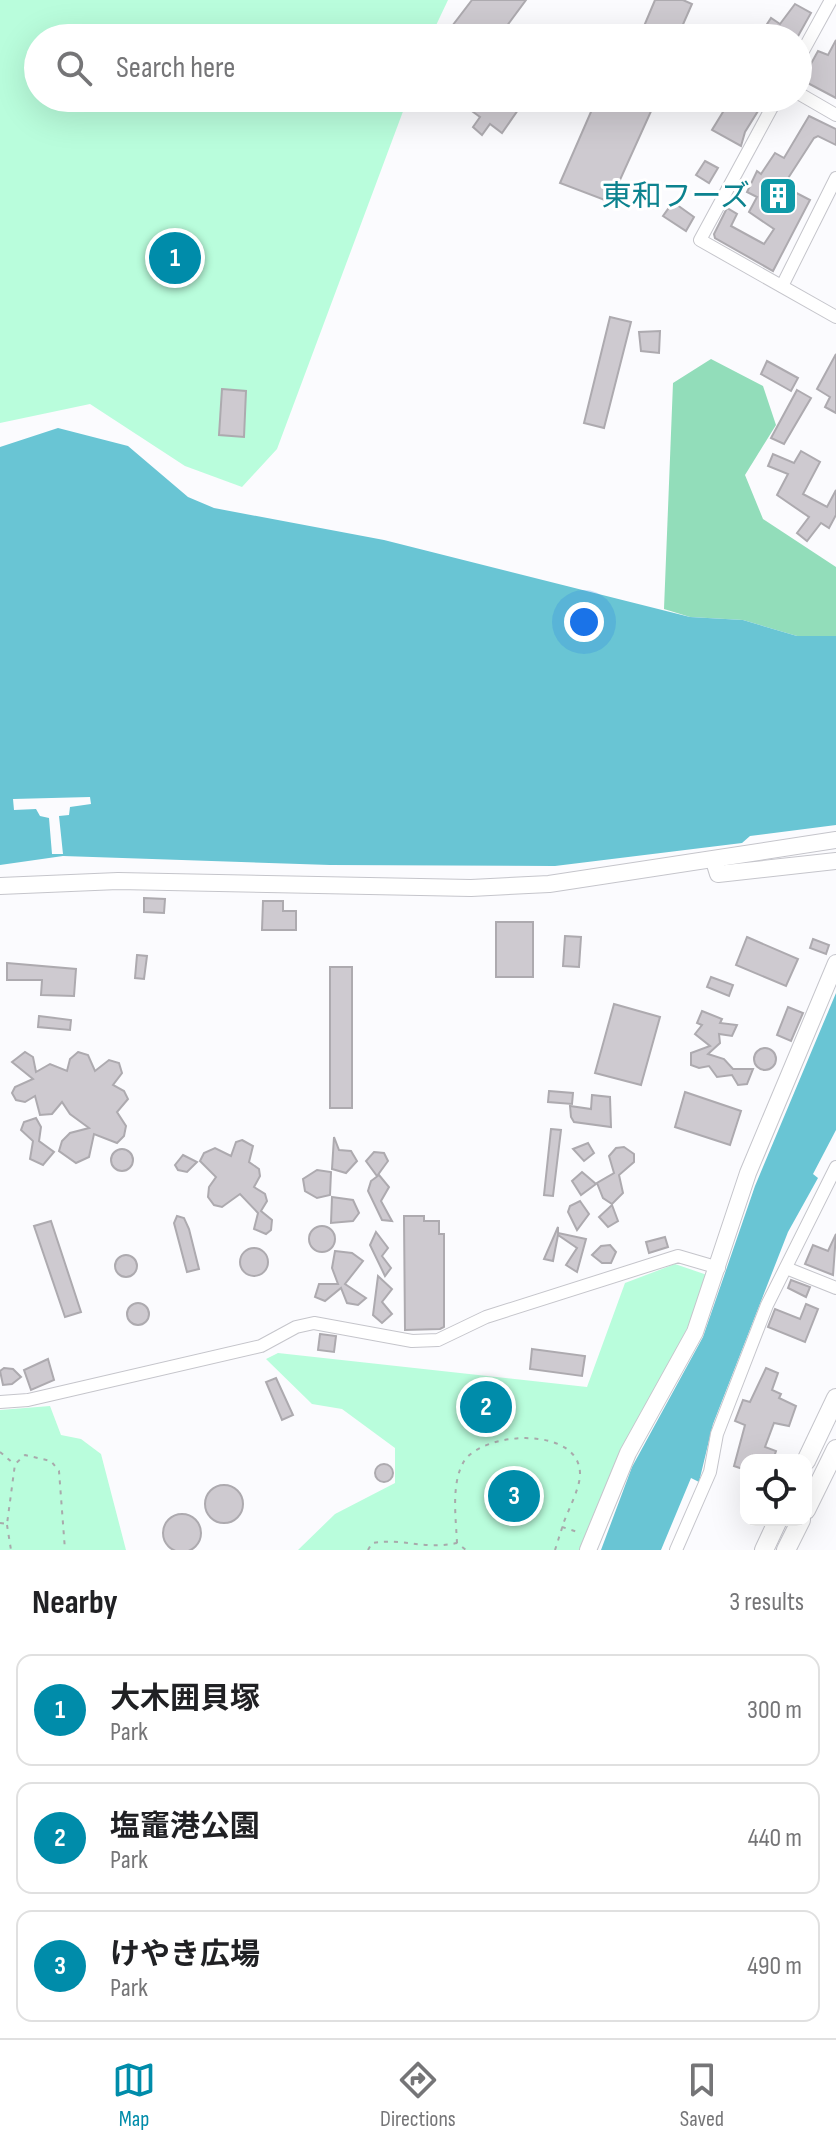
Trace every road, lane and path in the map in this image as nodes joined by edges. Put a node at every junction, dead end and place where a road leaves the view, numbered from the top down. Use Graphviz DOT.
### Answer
graph roads {
  1 [pos="831,0"];
  2 [pos="812,35"];
  3 [pos="812,101"];
  4 [pos="769,112"];
  5 [pos="836,115"];
  6 [pos="836,178"];
  7 [pos="782,286"];
  8 [pos="836,317"];
  9 [pos="836,840"];
  10 [pos="714,861"];
  11 [pos="836,861"];
  12 [pos="0,886"];
  13 [pos="836,963"];
  14 [pos="836,1167"];
  15 [pos="719,1268"];
  16 [pos="786,1268"];
  17 [pos="836,1288"];
  18 [pos="836,1398"];
  19 [pos="0,1402"];
  20 [pos="0,1452"];
  21 [pos="835,1453"];
  22 [pos="809,1454"];
  23 [pos="15,1464"];
  24 [pos="812,1498"];
  25 [pos="0,1523"];
  26 [pos="7,1524"];
  27 [pos="775,1526"];
  28 [pos="798,1526"];
  29 [pos="562,1527"];
  30 [pos="457,1543"];
  31 [pos="590,1544"];
  32 [pos="11,1550"];
  33 [pos="65,1550"];
  34 [pos="368,1550"];
  35 [pos="466,1550"];
  36 [pos="555,1550"];
  37 [pos="676,1550"];
  38 [pos="764,1550"];
  39 [pos="786,1550"];
  1 -- 2 [label="street"];
  3 -- 5 [label="street"];
  4 -- 7 [label="street"];
  6 -- 7 [label="street"];
  7 -- 8 [label="street"];
  9 -- 10 [label="street"];
  10 -- 11 [label="street"];
  10 -- 12 [label="street"];
  13 -- 15 [label="street"];
  14 -- 16 [label="street"];
  15 -- 19 [label="street"];
  15 -- 31 [label="street"];
  16 -- 17 [label="street"];
  16 -- 37 [label="street"];
  18 -- 22 [label="main road"];
  20 -- 23 [label="path"];
  21 -- 24 [label="main road"];
  23 -- 26 [label="path"];
  23 -- 33 [label="path"];
  25 -- 26 [label="path"];
  26 -- 32 [label="path"];
  27 -- 38 [label="main road"];
  28 -- 39 [label="main road"];
  29 -- 30 [label="path"];
  29 -- 31 [label="path"];
  29 -- 36 [label="path"];
  30 -- 34 [label="path"];
  30 -- 35 [label="path"];
}
